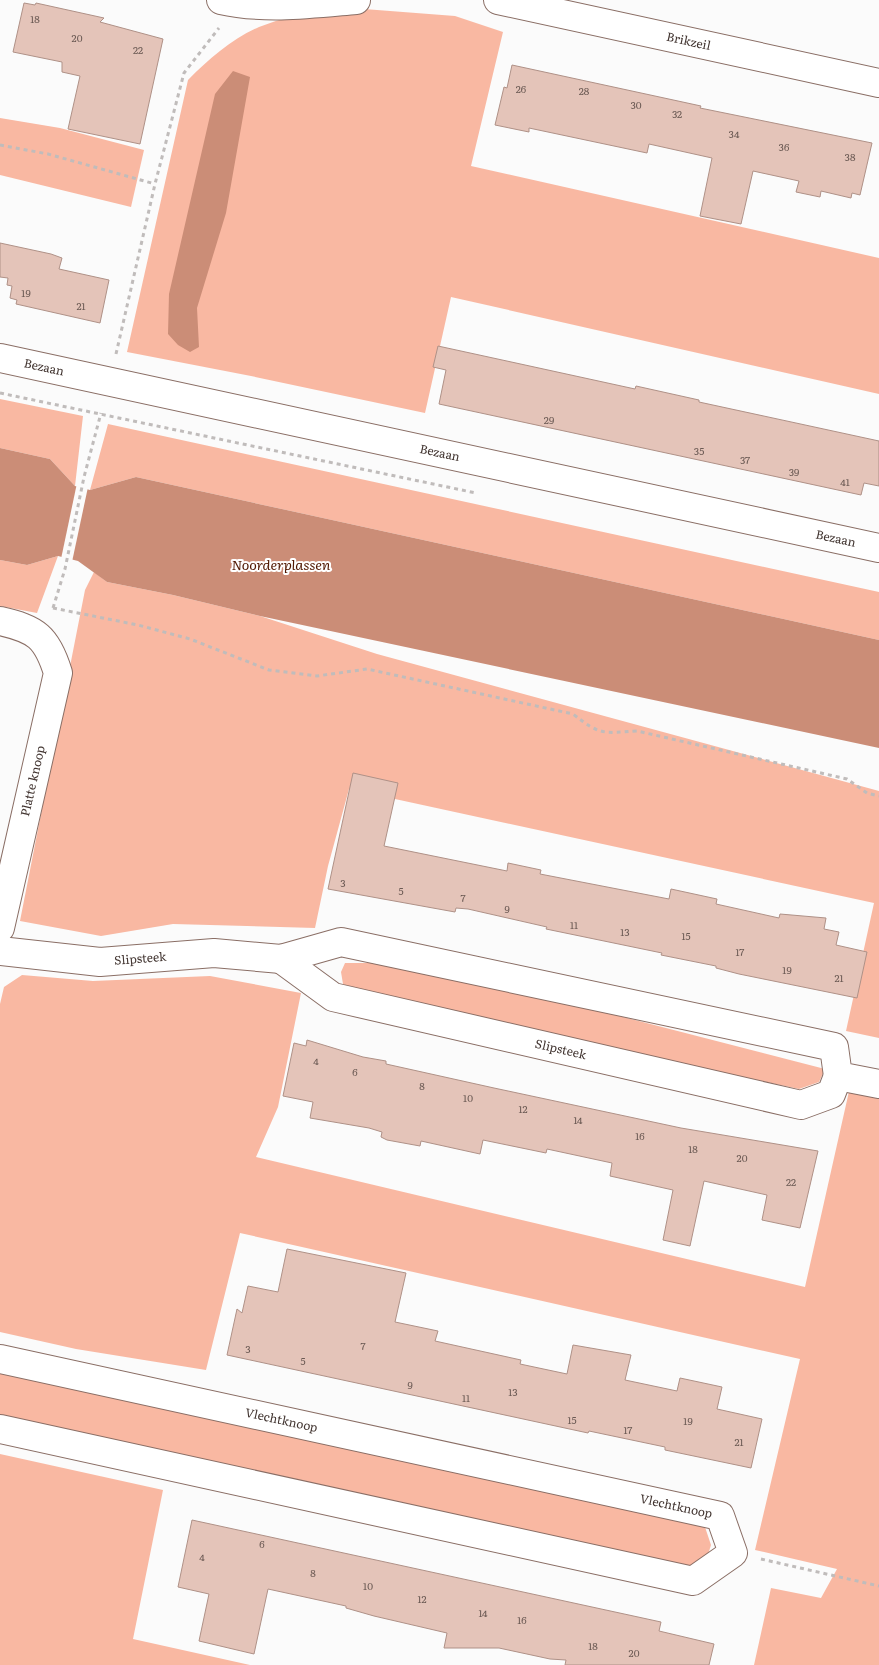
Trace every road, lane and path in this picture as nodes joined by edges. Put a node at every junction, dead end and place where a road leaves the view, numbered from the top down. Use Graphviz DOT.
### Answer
graph roads {
  1 [pos="356,0"];
  2 [pos="498,0"];
  3 [pos="230,2"];
  4 [pos="878,78"];
  5 [pos="0,145"];
  6 [pos="155,184"];
  7 [pos="0,358"];
  8 [pos="109,382"];
  9 [pos="0,393"];
  10 [pos="101,414"];
  11 [pos="478,493"];
  12 [pos="879,548"];
  13 [pos="53,608"];
  14 [pos="0,620"];
  15 [pos="42,638"];
  16 [pos="879,796"];
  17 [pos="0,928"];
  18 [pos="0,950"];
  19 [pos="280,959"];
  20 [pos="838,1076"];
  21 [pos="879,1084"];
  22 [pos="0,1359"];
  23 [pos="0,1429"];
  24 [pos="733,1553"];
  25 [pos="879,1586"];
  1 -- 3 [label="street"];
  2 -- 4 [label="street, Brikzeil"];
  3 -- 6 [label="path"];
  5 -- 6 [label="path"];
  6 -- 8 [label="path"];
  7 -- 8 [label="street, Bezaan"];
  8 -- 10 [label="path"];
  8 -- 12 [label="street, Bezaan"];
  9 -- 10 [label="path"];
  10 -- 11 [label="path"];
  10 -- 13 [label="path"];
  13 -- 15 [label="path"];
  13 -- 16 [label="path"];
  14 -- 15 [label="street"];
  15 -- 17 [label="street, Platte knoop"];
  18 -- 19 [label="street, Slipsteek"];
  19 -- 20 [label="street, Slipsteek"];
  19 -- 20 [label="street, Slipsteek"];
  20 -- 21 [label="street"];
  22 -- 24 [label="street, Vlechtknoop"];
  23 -- 24 [label="street"];
  24 -- 25 [label="path"];
}
